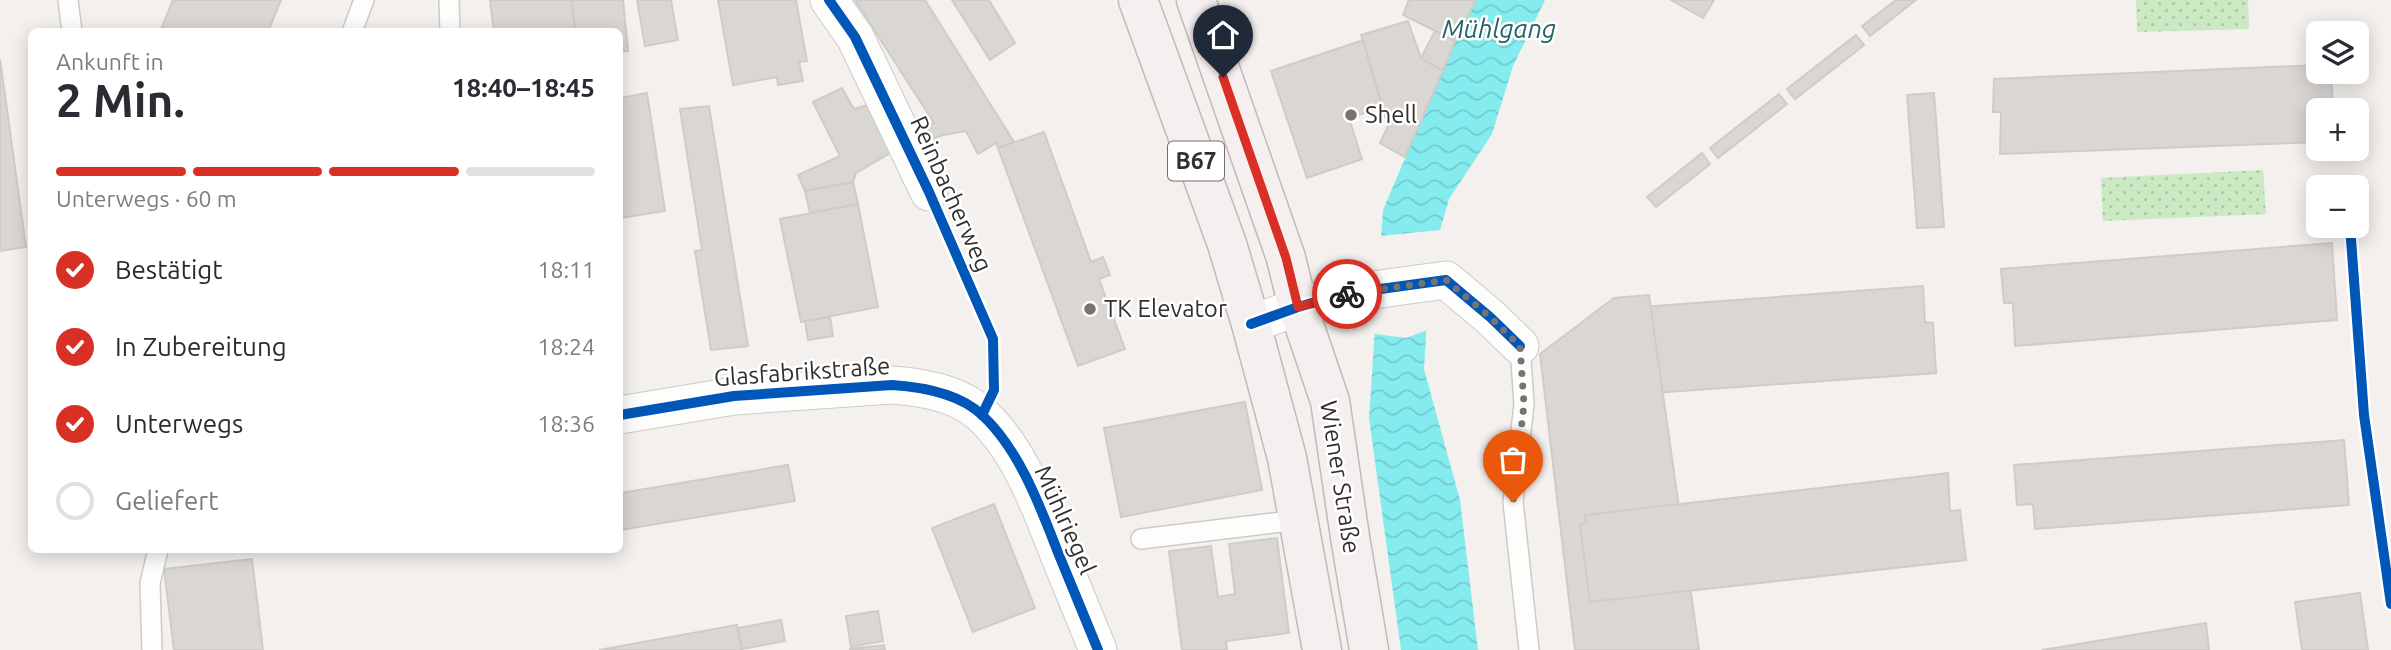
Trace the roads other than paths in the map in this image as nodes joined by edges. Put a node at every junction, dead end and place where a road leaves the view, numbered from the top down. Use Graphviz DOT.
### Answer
graph roads {
  1 [pos="68,0"];
  2 [pos="364,0"];
  3 [pos="449,0"];
  4 [pos="829,0"];
  5 [pos="1138,0"];
  6 [pos="1196,0"];
  7 [pos="72,28"];
  8 [pos="354,28"];
  9 [pos="450,28"];
  10 [pos="929,192"];
  11 [pos="1298,307"];
  12 [pos="1251,324"];
  13 [pos="1520,346"];
  14 [pos="623,414"];
  15 [pos="982,415"];
  16 [pos="1298,520"];
  17 [pos="1141,539"];
  18 [pos="157,553"];
  19 [pos="152,650"];
  20 [pos="1098,650"];
  21 [pos="1322,650"];
  22 [pos="1370,650"];
  23 [pos="1529,650"];
  1 -- 7 [label="lane"];
  2 -- 8 [label="lane"];
  3 -- 9 [label="lane"];
  4 -- 10 [label="street, Reinbacherweg"];
  5 -- 12 [label="main road, Wiener Straße / B67"];
  6 -- 11 [label="main road, Wiener Straße / B67"];
  11 -- 12 [label="street"];
  11 -- 13 [label="street"];
  11 -- 22 [label="main road, Wiener Straße / B67"];
  12 -- 16 [label="main road, Wiener Straße / B67"];
  13 -- 23 [label="lane"];
  14 -- 15 [label="street, Glasfabrikstraße"];
  15 -- 20 [label="street, Mühlriegel"];
  16 -- 17 [label="lane"];
  16 -- 21 [label="main road, Wiener Straße / B67"];
  18 -- 19 [label="lane"];
}
